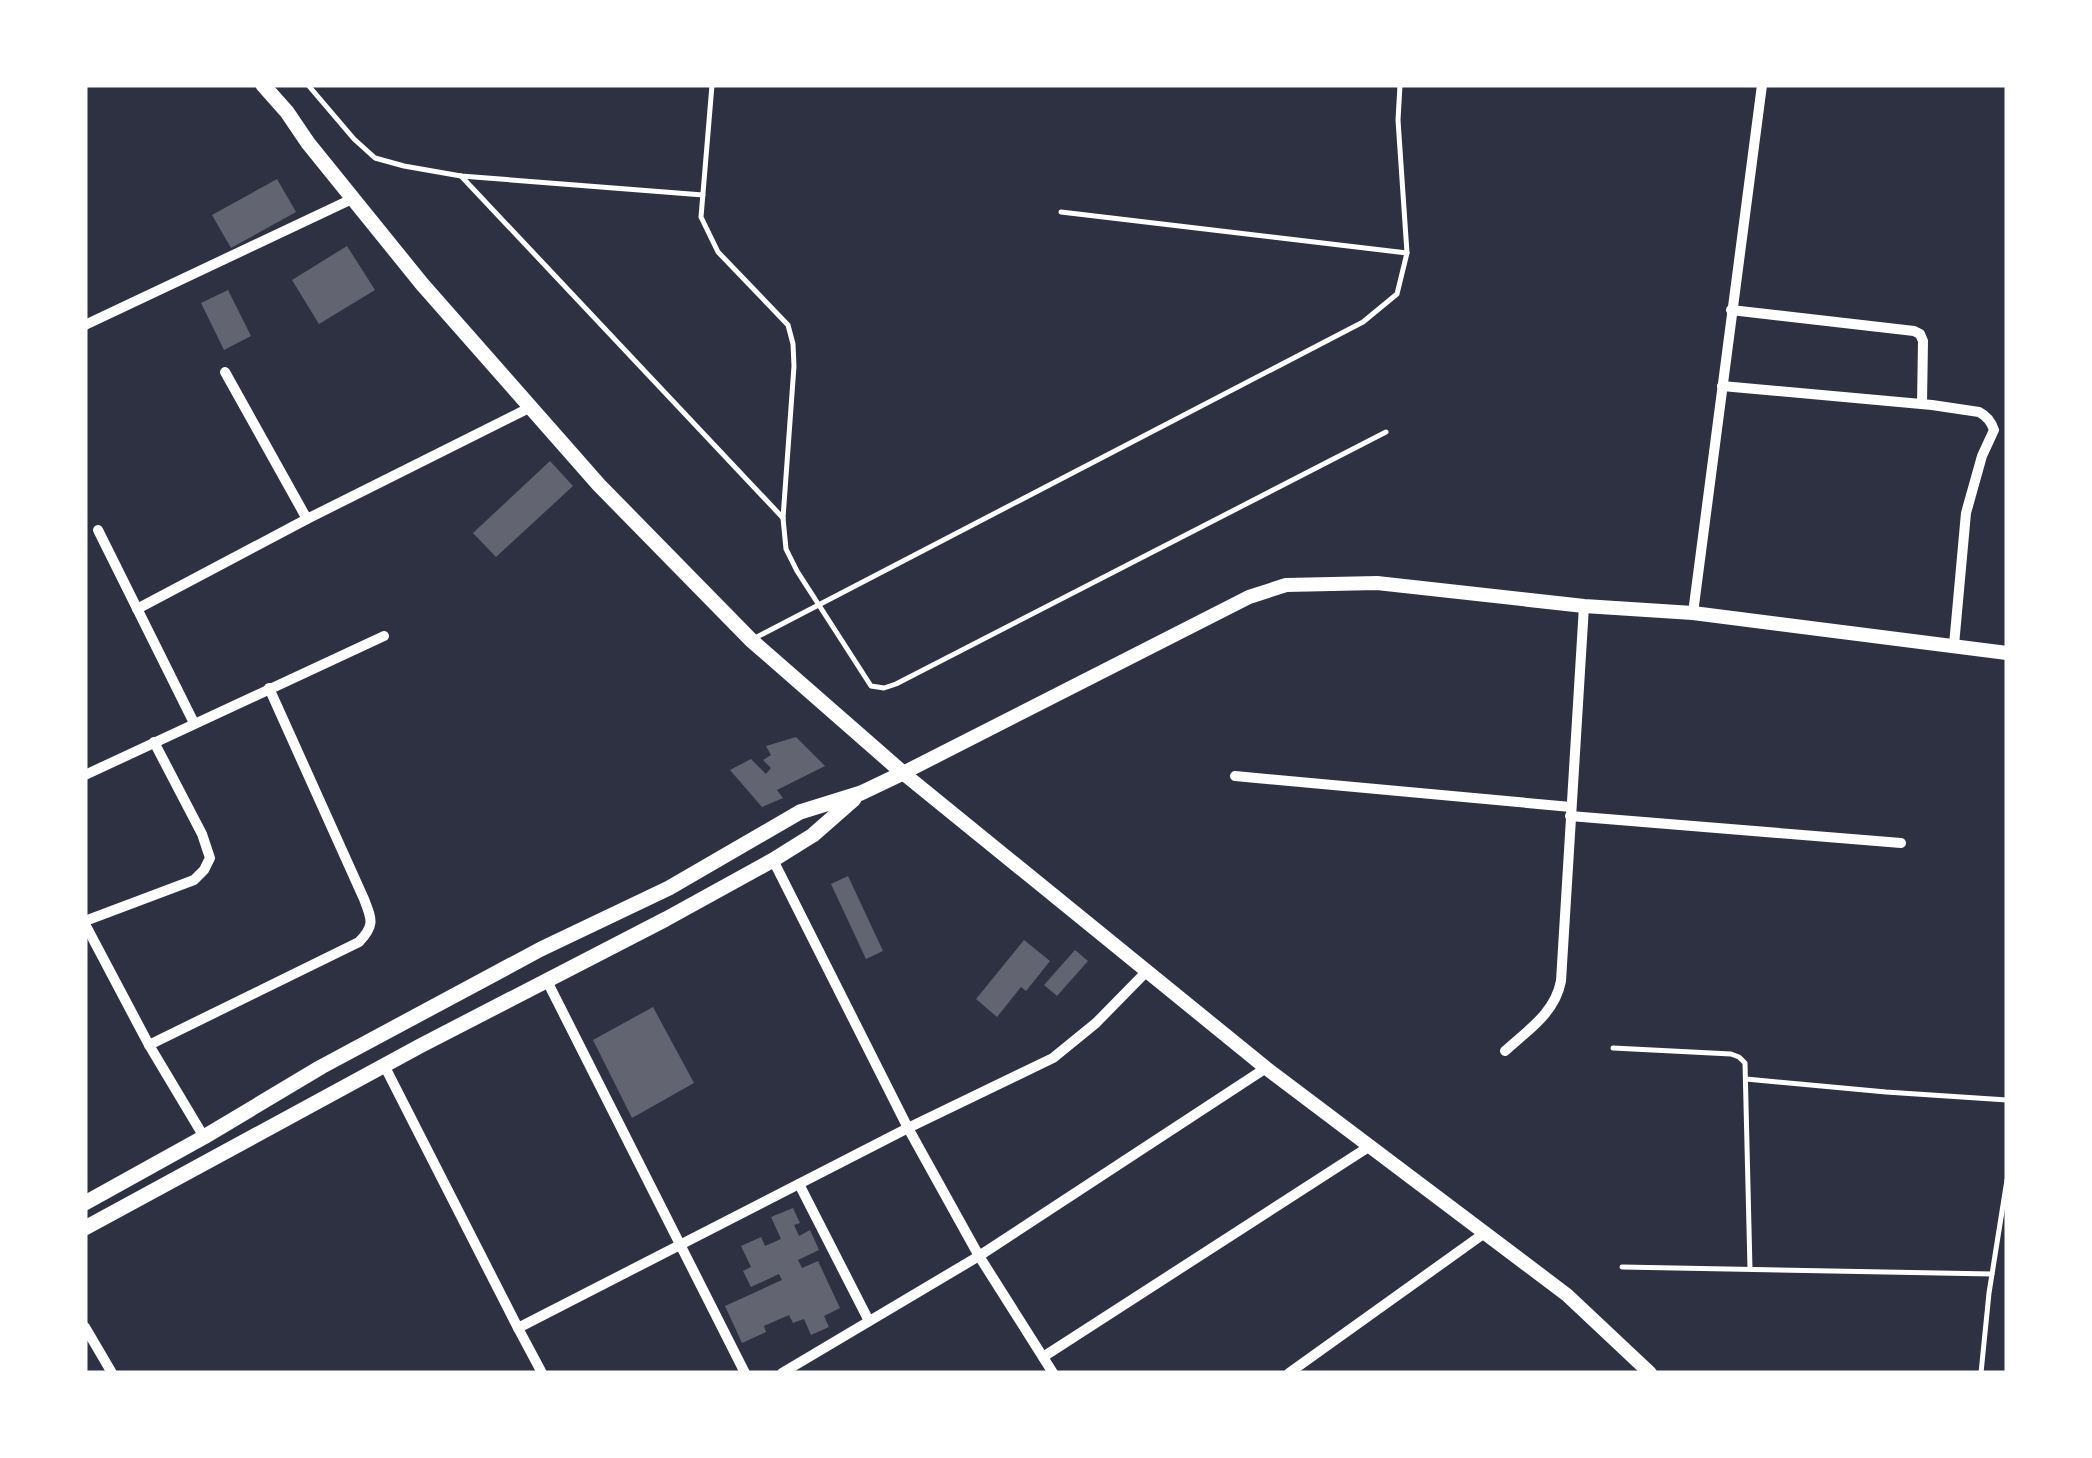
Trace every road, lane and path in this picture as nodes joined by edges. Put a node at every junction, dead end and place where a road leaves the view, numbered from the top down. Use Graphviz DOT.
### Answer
graph roads {
  1 [pos="263,85"];
  2 [pos="308,85"];
  3 [pos="712,85"];
  4 [pos="1400,85"];
  5 [pos="1762,85"];
  6 [pos="461,176"];
  7 [pos="704,195"];
  8 [pos="352,199"];
  9 [pos="1061,212"];
  10 [pos="1408,253"];
  11 [pos="1731,310"];
  12 [pos="85,324"];
  13 [pos="225,372"];
  14 [pos="1722,386"];
  15 [pos="1922,404"];
  16 [pos="531,407"];
  17 [pos="1994,430"];
  18 [pos="1386,432"];
  19 [pos="2007,433"];
  20 [pos="783,518"];
  21 [pos="307,519"];
  22 [pos="98,530"];
  23 [pos="818,604"];
  24 [pos="1584,606"];
  25 [pos="138,608"];
  26 [pos="1693,613"];
  27 [pos="384,636"];
  28 [pos="750,640"];
  29 [pos="1954,645"];
  30 [pos="2007,653"];
  31 [pos="269,688"];
  32 [pos="194,724"];
  33 [pos="154,742"];
  34 [pos="903,774"];
  35 [pos="85,775"];
  36 [pos="1234,776"];
  37 [pos="861,793"];
  38 [pos="1570,812"];
  39 [pos="1901,843"];
  40 [pos="773,860"];
  41 [pos="85,923"];
  42 [pos="1147,971"];
  43 [pos="547,981"];
  44 [pos="149,1045"];
  45 [pos="1612,1048"];
  46 [pos="1505,1051"];
  47 [pos="385,1066"];
  48 [pos="1266,1068"];
  49 [pos="1745,1079"];
  50 [pos="2007,1100"];
  51 [pos="908,1128"];
  52 [pos="204,1137"];
  53 [pos="1370,1146"];
  54 [pos="2007,1180"];
  55 [pos="799,1184"];
  56 [pos="106,1192"];
  57 [pos="85,1203"];
  58 [pos="118,1210"];
  59 [pos="85,1228"];
  60 [pos="1486,1232"];
  61 [pos="680,1245"];
  62 [pos="979,1256"];
  63 [pos="1622,1266"];
  64 [pos="1750,1269"];
  65 [pos="1992,1274"];
  66 [pos="868,1322"];
  67 [pos="85,1327"];
  68 [pos="518,1328"];
  69 [pos="1043,1357"];
  70 [pos="112,1373"];
  71 [pos="542,1373"];
  72 [pos="744,1373"];
  73 [pos="782,1373"];
  74 [pos="1053,1373"];
  75 [pos="1289,1373"];
  76 [pos="1650,1373"];
  77 [pos="1981,1373"];
  1 -- 8 [label="main road"];
  2 -- 6 [label="lane"];
  3 -- 7 [label="lane"];
  4 -- 10 [label="lane"];
  5 -- 11 [label="street"];
  6 -- 7 [label="lane"];
  6 -- 20 [label="lane"];
  7 -- 20 [label="lane"];
  8 -- 12 [label="street"];
  8 -- 16 [label="main road"];
  9 -- 10 [label="lane"];
  10 -- 23 [label="lane"];
  11 -- 14 [label="street"];
  11 -- 15 [label="street"];
  13 -- 21 [label="street"];
  14 -- 15 [label="street"];
  14 -- 26 [label="street"];
  15 -- 17 [label="street"];
  16 -- 21 [label="street"];
  16 -- 28 [label="main road"];
  17 -- 19 [label="lane"];
  17 -- 29 [label="street"];
  18 -- 23 [label="lane"];
  20 -- 23 [label="lane"];
  21 -- 25 [label="street"];
  22 -- 25 [label="street"];
  23 -- 28 [label="lane"];
  24 -- 26 [label="street"];
  24 -- 34 [label="street"];
  24 -- 38 [label="street"];
  25 -- 32 [label="street"];
  26 -- 29 [label="street"];
  27 -- 31 [label="street"];
  28 -- 34 [label="main road"];
  29 -- 30 [label="street"];
  31 -- 32 [label="street"];
  31 -- 44 [label="street"];
  32 -- 33 [label="street"];
  33 -- 35 [label="street"];
  33 -- 41 [label="street"];
  34 -- 37 [label="main road"];
  34 -- 42 [label="street"];
  36 -- 38 [label="street"];
  37 -- 40 [label="main road"];
  37 -- 52 [label="main road"];
  38 -- 39 [label="street"];
  38 -- 46 [label="street"];
  40 -- 43 [label="main road"];
  40 -- 51 [label="street"];
  41 -- 44 [label="street"];
  42 -- 48 [label="street"];
  42 -- 51 [label="street"];
  43 -- 47 [label="main road"];
  43 -- 61 [label="street"];
  44 -- 52 [label="street"];
  45 -- 49 [label="lane"];
  47 -- 58 [label="main road"];
  47 -- 68 [label="street"];
  48 -- 53 [label="street"];
  48 -- 62 [label="street"];
  49 -- 50 [label="lane"];
  49 -- 64 [label="lane"];
  51 -- 55 [label="street"];
  51 -- 62 [label="street"];
  52 -- 56 [label="main road"];
  53 -- 60 [label="street"];
  53 -- 69 [label="street"];
  54 -- 65 [label="lane"];
  55 -- 61 [label="street"];
  55 -- 66 [label="street"];
  56 -- 57 [label="main road"];
  56 -- 58 [label="main road"];
  58 -- 59 [label="main road"];
  60 -- 75 [label="street"];
  60 -- 76 [label="street"];
  61 -- 68 [label="street"];
  61 -- 72 [label="street"];
  62 -- 66 [label="street"];
  62 -- 69 [label="street"];
  63 -- 64 [label="lane"];
  64 -- 65 [label="lane"];
  65 -- 77 [label="lane"];
  66 -- 73 [label="street"];
  67 -- 70 [label="street"];
  68 -- 71 [label="street"];
  69 -- 74 [label="street"];
}
